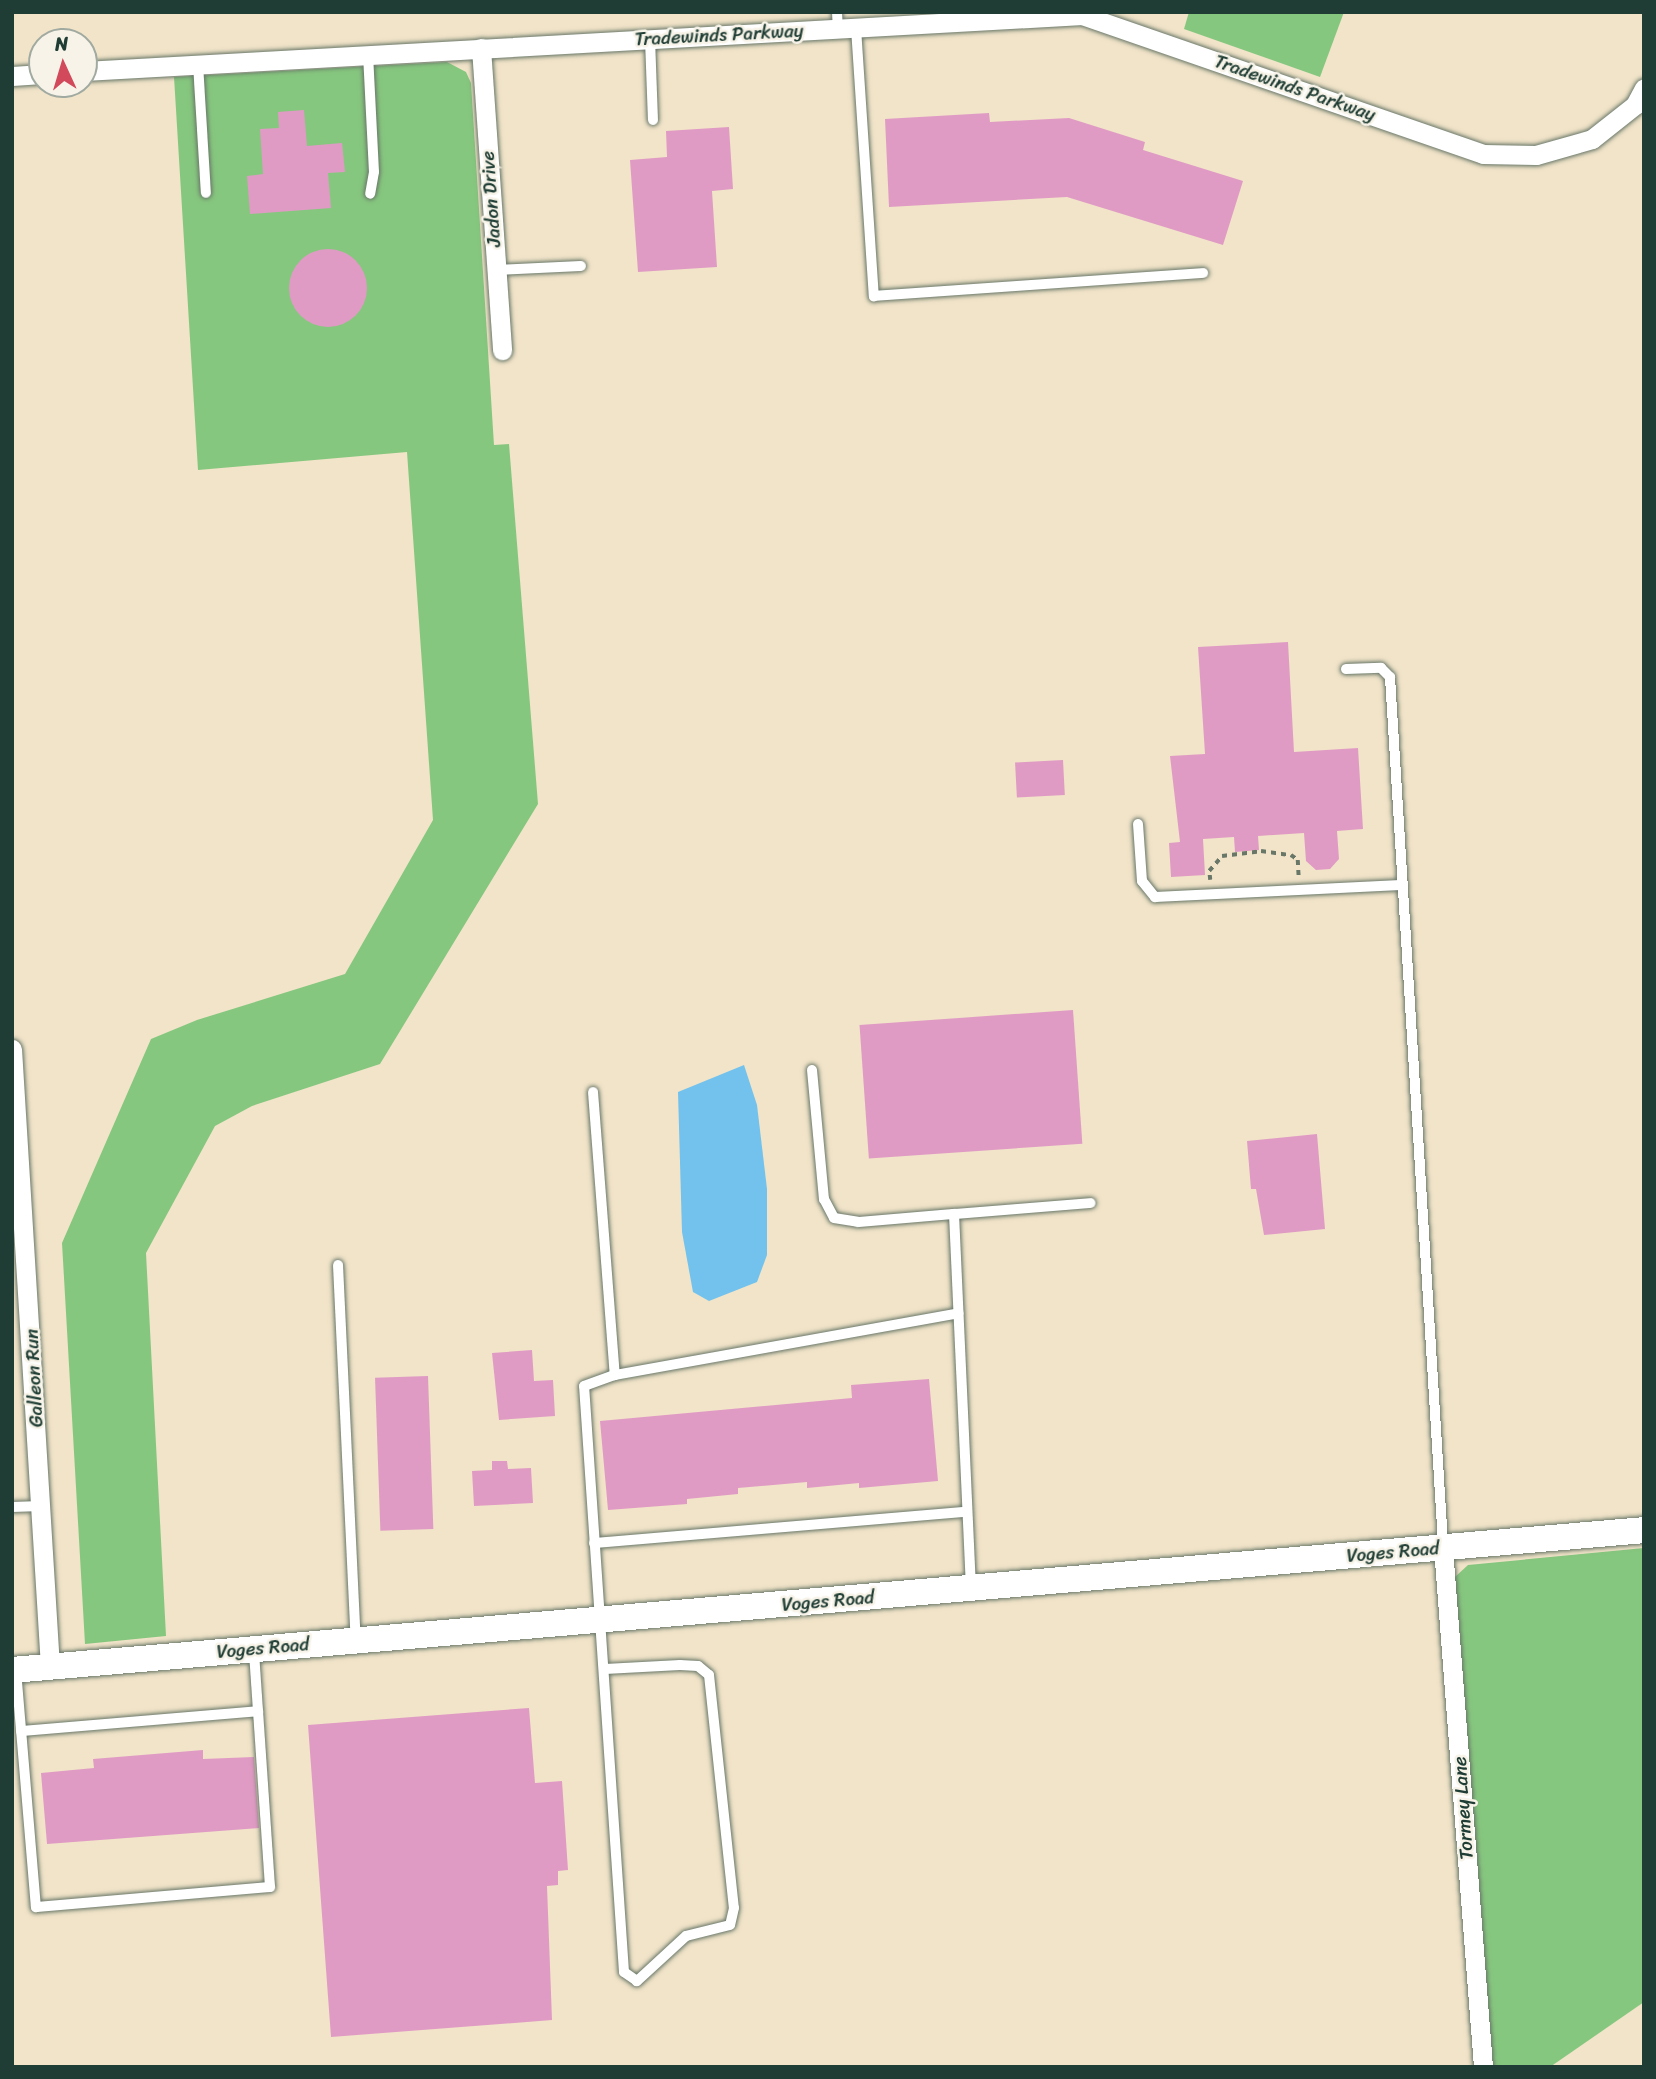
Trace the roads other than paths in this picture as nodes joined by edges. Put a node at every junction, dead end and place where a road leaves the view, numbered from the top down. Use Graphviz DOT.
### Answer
graph roads {
  1 [pos="844,23"];
  2 [pos="650,39"];
  3 [pos="481,48"];
  4 [pos="368,54"];
  5 [pos="198,63"];
  6 [pos="98,70"];
  7 [pos="1644,88"];
  8 [pos="653,120"];
  9 [pos="206,193"];
  10 [pos="370,194"];
  11 [pos="580,266"];
  12 [pos="496,270"];
  13 [pos="1203,273"];
  14 [pos="502,350"];
  15 [pos="1346,670"];
  16 [pos="1138,824"];
  17 [pos="1401,886"];
  18 [pos="12,1049"];
  19 [pos="813,1070"];
  20 [pos="593,1092"];
  21 [pos="1091,1203"];
  22 [pos="954,1214"];
  23 [pos="338,1265"];
  24 [pos="958,1313"];
  25 [pos="615,1375"];
  26 [pos="41,1506"];
  27 [pos="12,1507"];
  28 [pos="964,1512"];
  29 [pos="1644,1530"];
  30 [pos="594,1543"];
  31 [pos="1443,1548"];
  32 [pos="971,1588"];
  33 [pos="602,1620"];
  34 [pos="356,1641"];
  35 [pos="254,1649"];
  36 [pos="50,1666"];
  37 [pos="605,1669"];
  38 [pos="14,1670"];
  39 [pos="258,1711"];
  40 [pos="21,1731"];
  41 [pos="1483,2067"];
  1 -- 2 [label="street, Tradewinds Parkway"];
  1 -- 7 [label="street, Tradewinds Parkway"];
  1 -- 13 [label="lane"];
  2 -- 3 [label="street, Tradewinds Parkway"];
  2 -- 8 [label="lane"];
  3 -- 4 [label="street, Tradewinds Parkway"];
  3 -- 12 [label="street, Jadon Drive"];
  4 -- 5 [label="street, Tradewinds Parkway"];
  4 -- 10 [label="lane"];
  5 -- 6 [label="street, Tradewinds Parkway"];
  5 -- 9 [label="lane"];
  11 -- 12 [label="lane"];
  12 -- 14 [label="street, Jadon Drive"];
  15 -- 17 [label="lane"];
  16 -- 17 [label="lane"];
  17 -- 31 [label="lane"];
  18 -- 26 [label="street, Galleon Run"];
  19 -- 22 [label="lane"];
  20 -- 25 [label="lane"];
  21 -- 22 [label="lane"];
  22 -- 24 [label="lane"];
  23 -- 34 [label="lane"];
  24 -- 25 [label="lane"];
  24 -- 28 [label="lane"];
  25 -- 30 [label="lane"];
  26 -- 27 [label="lane"];
  26 -- 36 [label="street, Galleon Run"];
  28 -- 30 [label="lane"];
  28 -- 32 [label="lane"];
  29 -- 31 [label="street, Voges Road"];
  30 -- 33 [label="lane"];
  31 -- 32 [label="street, Voges Road"];
  31 -- 41 [label="street, Tormey Lane"];
  32 -- 33 [label="street, Voges Road"];
  33 -- 34 [label="street, Voges Road"];
  33 -- 37 [label="lane"];
  34 -- 35 [label="street, Voges Road"];
  35 -- 36 [label="street, Voges Road"];
  35 -- 39 [label="lane"];
  36 -- 38 [label="street, Voges Road"];
  37 -- 37 [label="lane"];
  38 -- 40 [label="lane"];
  39 -- 40 [label="lane"];
  39 -- 40 [label="lane"];
}
